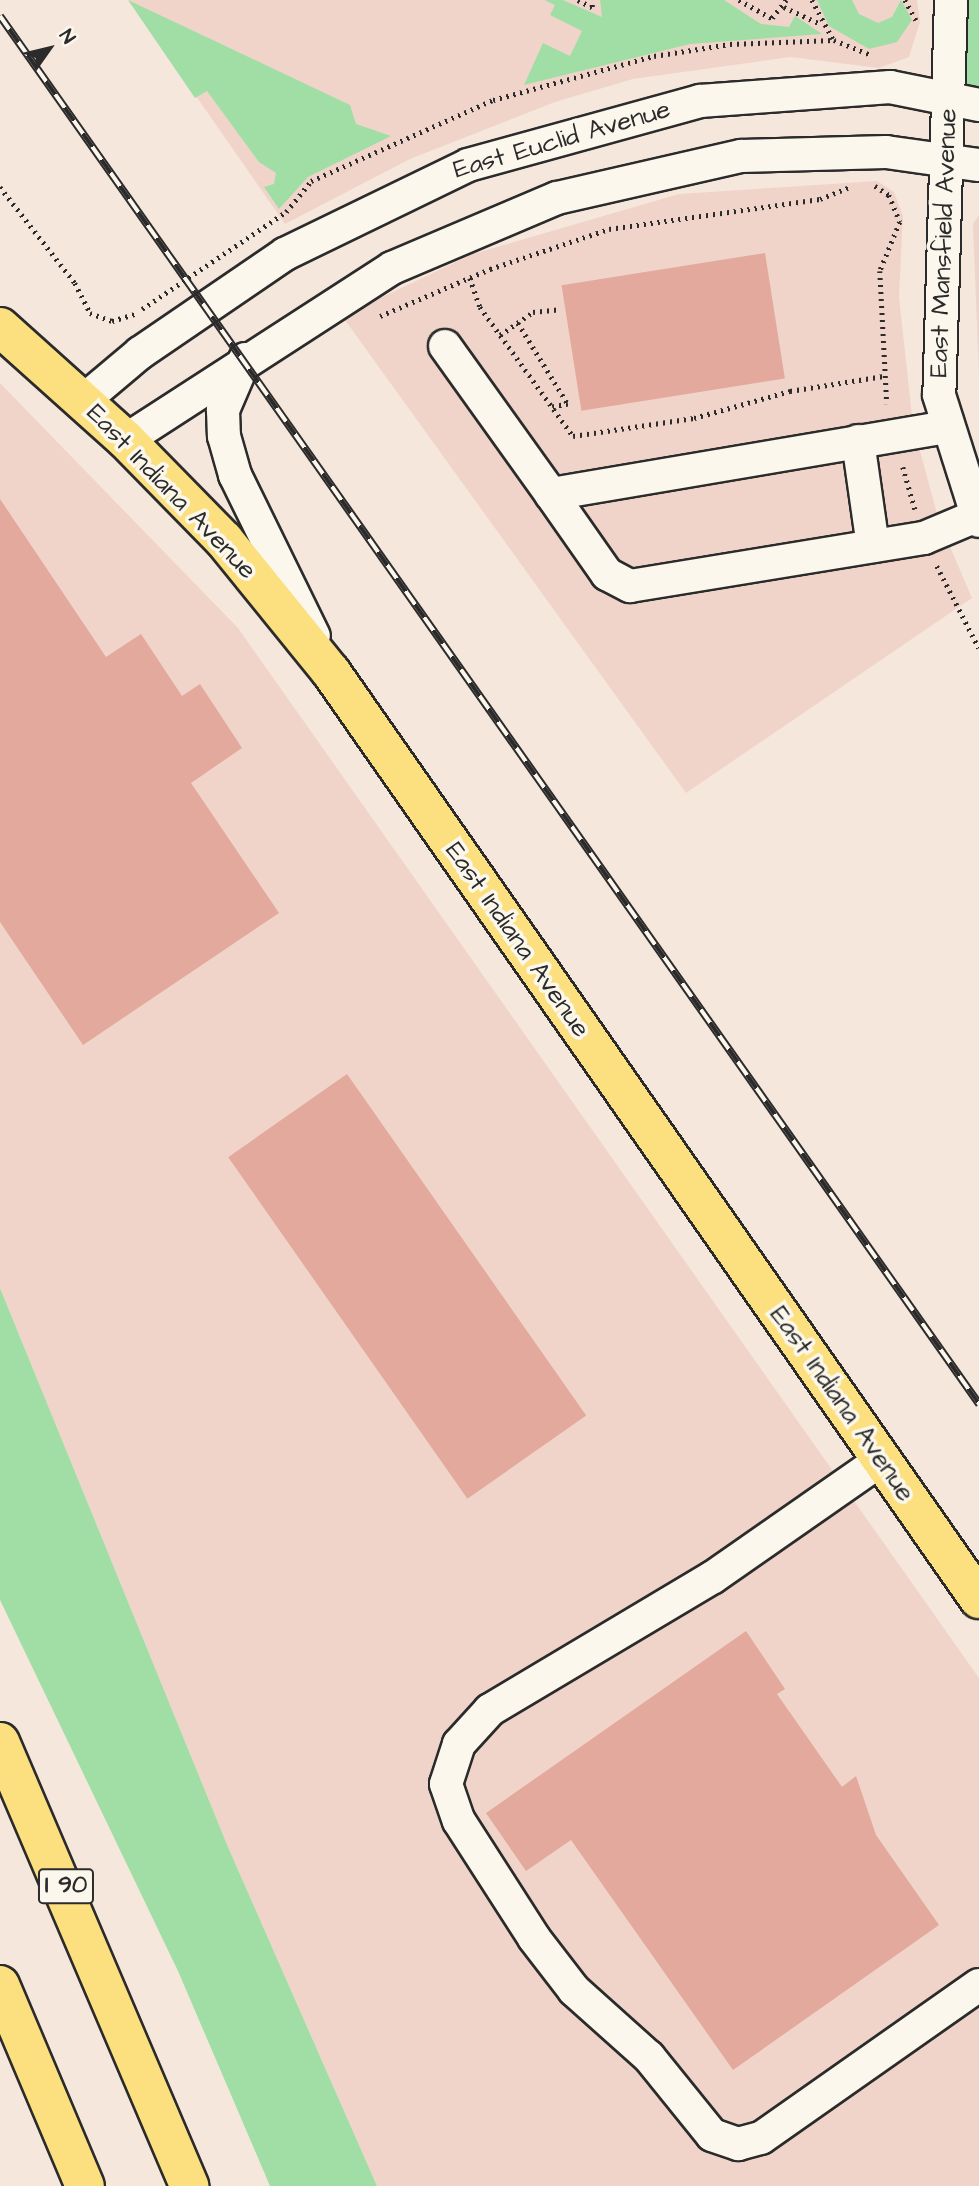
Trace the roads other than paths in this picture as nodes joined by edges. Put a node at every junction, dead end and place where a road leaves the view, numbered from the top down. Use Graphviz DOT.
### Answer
graph roads {
  1 [pos="951,0"];
  2 [pos="964,102"];
  3 [pos="943,159"];
  4 [pos="979,165"];
  5 [pos="0,327"];
  6 [pos="445,346"];
  7 [pos="245,358"];
  8 [pos="83,401"];
  9 [pos="947,428"];
  10 [pos="126,440"];
  11 [pos="858,441"];
  12 [pos="551,494"];
  13 [pos="978,519"];
  14 [pos="873,546"];
  15 [pos="331,672"];
  16 [pos="881,1460"];
  17 [pos="979,1599"];
  18 [pos="0,1742"];
  19 [pos="0,1985"];
  20 [pos="979,1985"];
  21 [pos="85,2186"];
  22 [pos="189,2186"];
  1 -- 2 [label="street, East Mansfield Avenue"];
  2 -- 3 [label="street, East Mansfield Avenue"];
  2 -- 8 [label="street, East Euclid Avenue"];
  3 -- 4 [label="street, East Euclid Avenue"];
  3 -- 7 [label="street, East Euclid Avenue"];
  3 -- 9 [label="street, East Mansfield Avenue"];
  5 -- 8 [label="main road, East Indiana Avenue"];
  6 -- 12 [label="street"];
  7 -- 10 [label="street, East Euclid Avenue"];
  7 -- 15 [label="street"];
  8 -- 10 [label="main road, East Indiana Avenue"];
  9 -- 11 [label="street"];
  9 -- 13 [label="street, East Mansfield Avenue"];
  10 -- 15 [label="main road, East Indiana Avenue"];
  11 -- 12 [label="street"];
  11 -- 14 [label="street"];
  12 -- 14 [label="street"];
  13 -- 14 [label="street"];
  15 -- 16 [label="main road, East Indiana Avenue"];
  16 -- 17 [label="main road, East Indiana Avenue"];
  16 -- 20 [label="street"];
  18 -- 22 [label="main road, I 90"];
  19 -- 21 [label="main road"];
}
